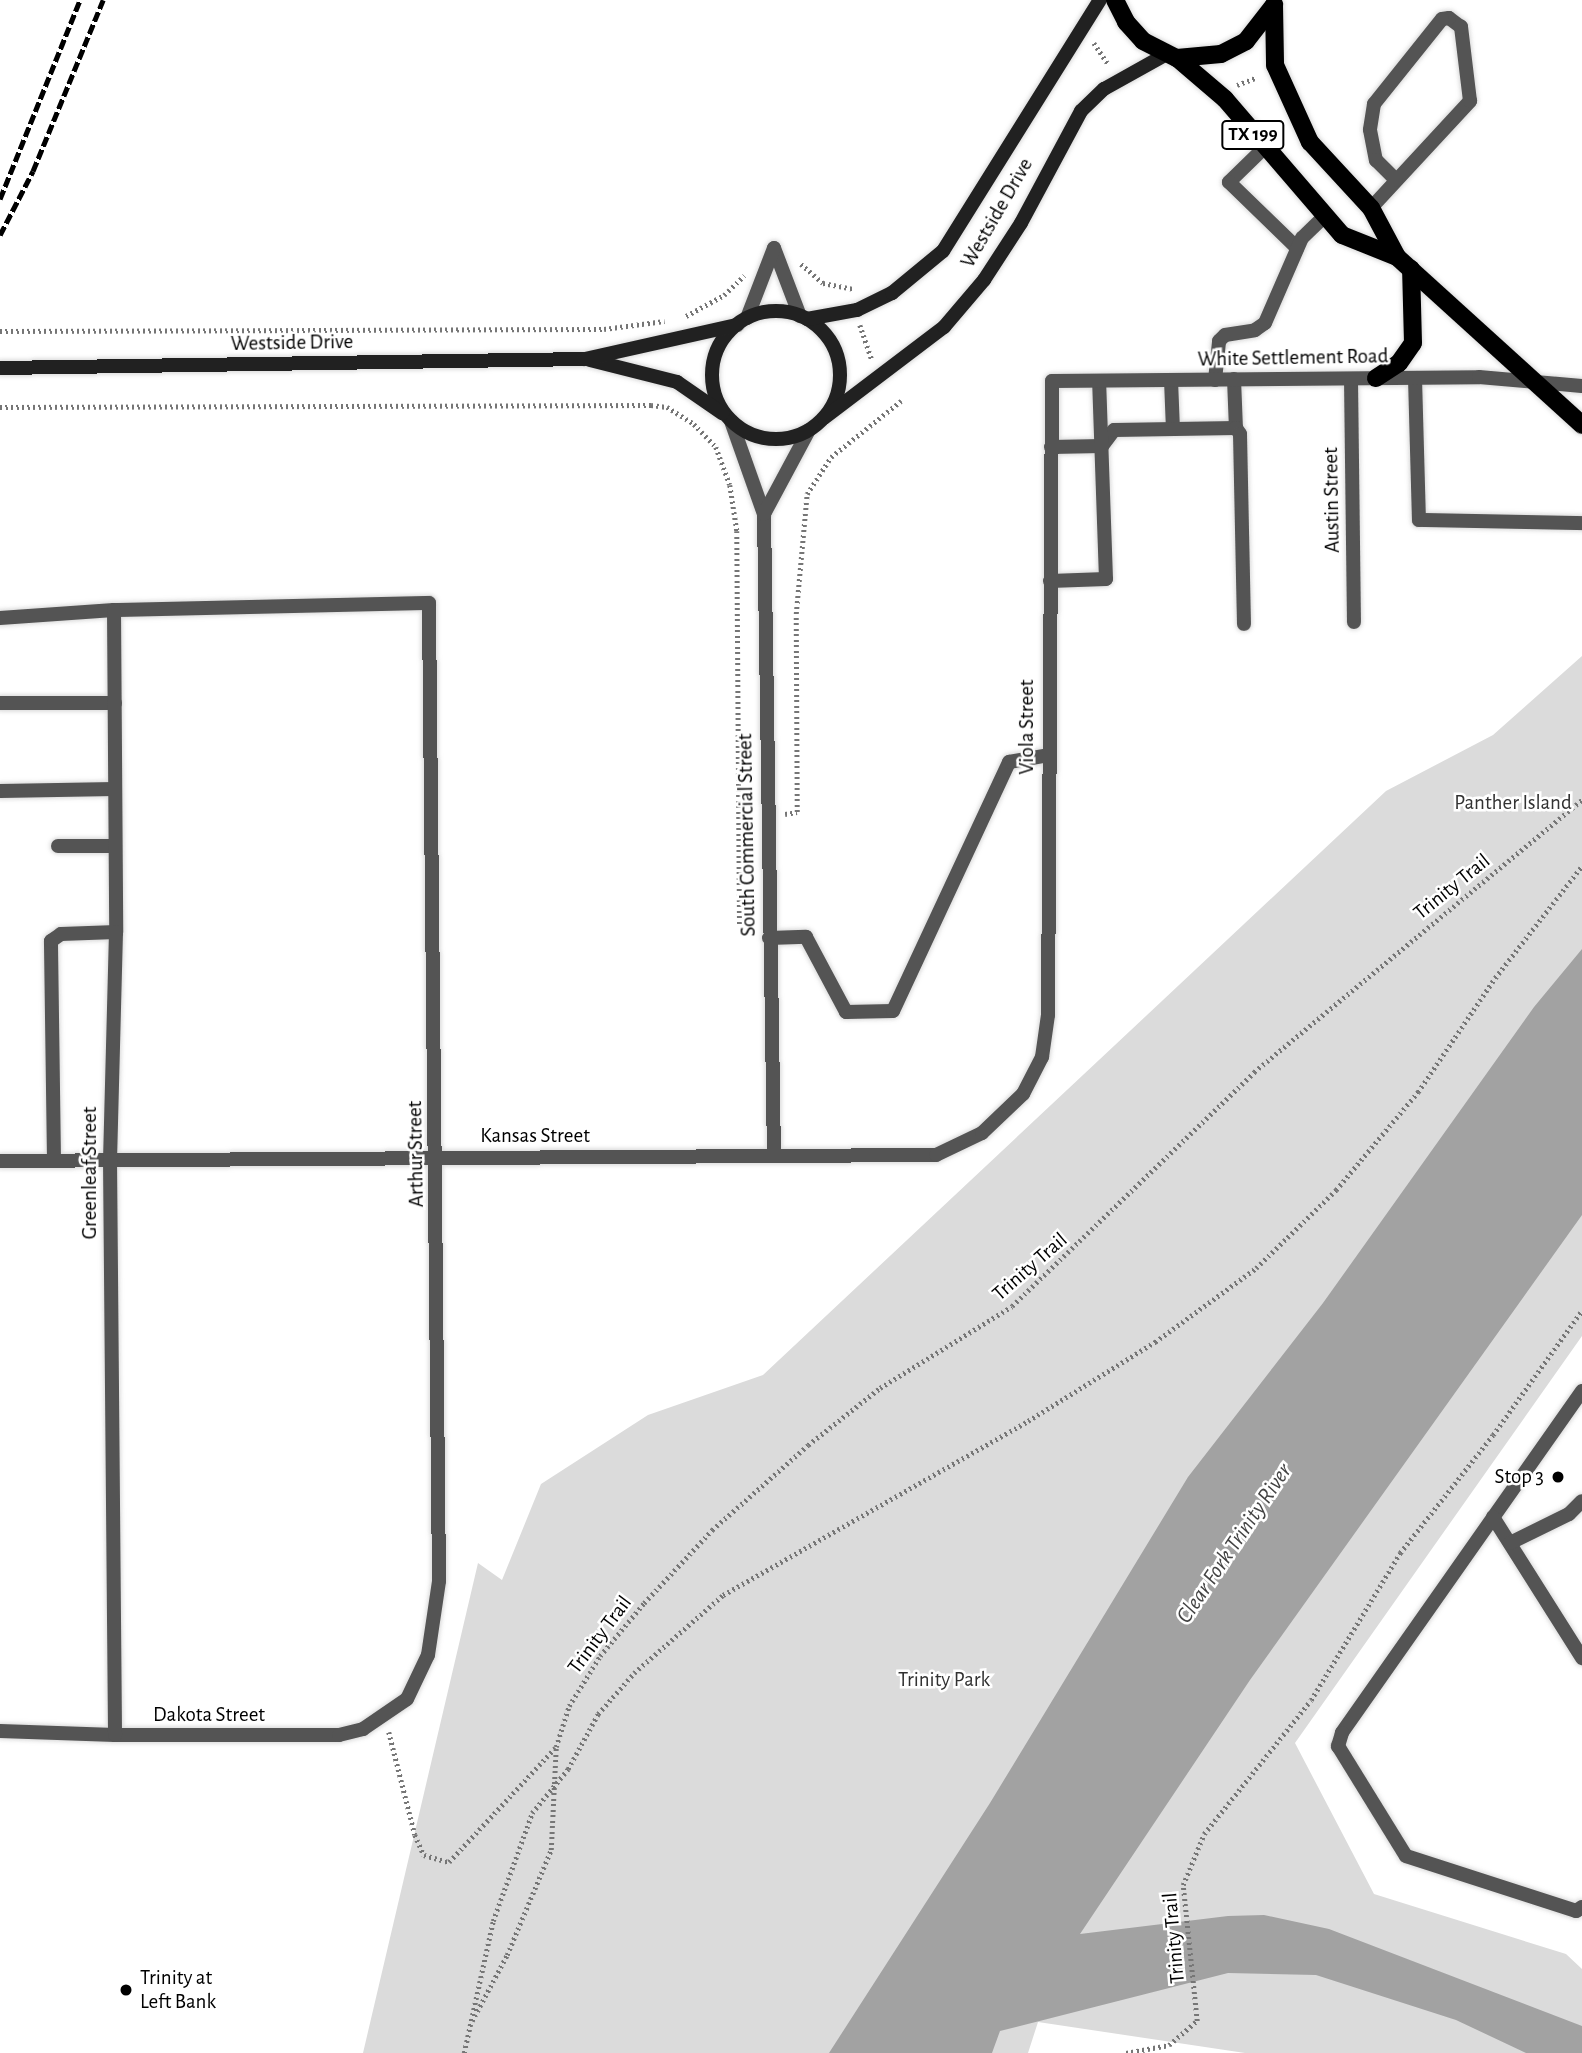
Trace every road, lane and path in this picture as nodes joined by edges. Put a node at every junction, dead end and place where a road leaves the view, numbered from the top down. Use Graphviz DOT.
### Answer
graph roads {
  1 [pos="1100,0"];
  2 [pos="1115,0"];
  3 [pos="1274,3"];
  4 [pos="1088,38"];
  5 [pos="1172,56"];
  6 [pos="1108,64"];
  7 [pos="1255,78"];
  8 [pos="1232,91"];
  9 [pos="1264,148"];
  10 [pos="1396,180"];
  11 [pos="1371,208"];
  12 [pos="1324,217"];
  13 [pos="1297,248"];
  14 [pos="1404,263"];
  15 [pos="801,264"];
  16 [pos="752,268"];
  17 [pos="854,289"];
  18 [pos="682,318"];
  19 [pos="804,318"];
  20 [pos="669,320"];
  21 [pos="742,321"];
  22 [pos="860,324"];
  23 [pos="0,331"];
  24 [pos="585,359"];
  25 [pos="0,368"];
  26 [pos="877,368"];
  27 [pos="1415,378"];
  28 [pos="1234,379"];
  29 [pos="1351,379"];
  30 [pos="1376,379"];
  31 [pos="1171,380"];
  32 [pos="1215,380"];
  33 [pos="1052,381"];
  34 [pos="1099,381"];
  35 [pos="1534,383"];
  36 [pos="1582,386"];
  37 [pos="901,401"];
  38 [pos="0,407"];
  39 [pos="727,418"];
  40 [pos="824,418"];
  41 [pos="1582,425"];
  42 [pos="1236,428"];
  43 [pos="1173,429"];
  44 [pos="809,430"];
  45 [pos="1102,446"];
  46 [pos="1051,447"];
  47 [pos="764,514"];
  48 [pos="1582,523"];
  49 [pos="1050,581"];
  50 [pos="114,610"];
  51 [pos="0,618"];
  52 [pos="1354,622"];
  53 [pos="1244,624"];
  54 [pos="0,703"];
  55 [pos="115,703"];
  56 [pos="1048,755"];
  57 [pos="115,789"];
  58 [pos="0,791"];
  59 [pos="1582,800"];
  60 [pos="767,818"];
  61 [pos="58,846"];
  62 [pos="116,846"];
  63 [pos="1582,866"];
  64 [pos="740,925"];
  65 [pos="116,932"];
  66 [pos="769,938"];
  67 [pos="1035,1070"];
  68 [pos="774,1156"];
  69 [pos="438,1158"];
  70 [pos="110,1159"];
  71 [pos="54,1160"];
  72 [pos="0,1161"];
  73 [pos="1582,1310"];
  74 [pos="1582,1391"];
  75 [pos="1582,1501"];
  76 [pos="1493,1517"];
  77 [pos="1510,1543"];
  78 [pos="1582,1658"];
  79 [pos="407,1699"];
  80 [pos="386,1716"];
  81 [pos="0,1731"];
  82 [pos="115,1735"];
  83 [pos="556,1747"];
  84 [pos="555,1785"];
  85 [pos="1582,1907"];
  86 [pos="472,2021"];
  87 [pos="464,2053"];
  88 [pos="1126,2053"];
  1 -- 19 [label="main road, Westside Drive"];
  2 -- 5 [label="main road"];
  3 -- 5 [label="main road"];
  3 -- 11 [label="main road, TX 199"];
  4 -- 6 [label="path"];
  5 -- 9 [label="main road, TX 199"];
  5 -- 40 [label="main road, Westside Drive"];
  7 -- 8 [label="path"];
  9 -- 12 [label="main road, TX 199"];
  9 -- 13 [label="street"];
  10 -- 10 [label="street"];
  10 -- 11 [label="street"];
  11 -- 14 [label="main road, TX 199"];
  12 -- 13 [label="street"];
  12 -- 14 [label="main road, TX 199"];
  13 -- 32 [label="street"];
  14 -- 30 [label="main road"];
  14 -- 35 [label="main road, TX 199"];
  15 -- 17 [label="path"];
  16 -- 18 [label="path"];
  19 -- 21 [label="main road"];
  19 -- 21 [label="street"];
  19 -- 40 [label="main road"];
  20 -- 23 [label="path"];
  21 -- 24 [label="main road, Westside Drive"];
  21 -- 39 [label="main road"];
  22 -- 26 [label="path"];
  24 -- 25 [label="main road, Westside Drive"];
  24 -- 39 [label="main road, Westside Drive"];
  27 -- 30 [label="street, White Settlement Road"];
  27 -- 35 [label="street, White Settlement Road"];
  27 -- 48 [label="street"];
  28 -- 29 [label="street, White Settlement Road"];
  28 -- 32 [label="street, White Settlement Road"];
  28 -- 42 [label="street"];
  29 -- 30 [label="street, White Settlement Road"];
  29 -- 52 [label="street, Austin Street"];
  31 -- 32 [label="street, White Settlement Road"];
  31 -- 34 [label="street, White Settlement Road"];
  31 -- 43 [label="street"];
  33 -- 34 [label="street, White Settlement Road"];
  33 -- 46 [label="street, Viola Street"];
  34 -- 45 [label="street"];
  35 -- 36 [label="street, White Settlement Road"];
  35 -- 41 [label="main road, TX 199"];
  37 -- 60 [label="path"];
  38 -- 64 [label="path"];
  39 -- 44 [label="main road"];
  39 -- 47 [label="street, South Commercial Street"];
  40 -- 44 [label="main road"];
  42 -- 43 [label="street"];
  42 -- 53 [label="street"];
  43 -- 45 [label="street"];
  44 -- 47 [label="street, South Commercial Street"];
  45 -- 46 [label="street"];
  45 -- 49 [label="street"];
  46 -- 49 [label="street, Viola Street"];
  47 -- 60 [label="street, South Commercial Street"];
  49 -- 56 [label="street, Viola Street"];
  50 -- 51 [label="street"];
  50 -- 55 [label="street, Greenleaf Street"];
  50 -- 69 [label="street, Arthur Street"];
  54 -- 55 [label="street"];
  55 -- 57 [label="street, Greenleaf Street"];
  56 -- 66 [label="street"];
  56 -- 67 [label="street, Viola Street"];
  57 -- 58 [label="street"];
  57 -- 62 [label="street, Greenleaf Street"];
  59 -- 83 [label="path, Trinity Trail"];
  60 -- 66 [label="street, South Commercial Street"];
  61 -- 62 [label="street"];
  62 -- 65 [label="street, Greenleaf Street"];
  63 -- 84 [label="path, Trinity Trail"];
  65 -- 70 [label="street, Greenleaf Street"];
  65 -- 71 [label="street"];
  66 -- 68 [label="street, South Commercial Street"];
  67 -- 68 [label="street, Kansas Street"];
  68 -- 69 [label="street, Kansas Street"];
  69 -- 70 [label="street, Kansas Street"];
  69 -- 79 [label="street, Arthur Street"];
  70 -- 71 [label="street, Kansas Street"];
  70 -- 82 [label="street, Greenleaf Street"];
  71 -- 72 [label="street, Kansas Street"];
  73 -- 88 [label="path, Trinity Trail"];
  74 -- 76 [label="street"];
  75 -- 77 [label="street"];
  76 -- 77 [label="street"];
  76 -- 85 [label="street"];
  77 -- 78 [label="street"];
  79 -- 80 [label="street, Dakota Street"];
  80 -- 82 [label="street, Dakota Street"];
  80 -- 83 [label="path"];
  81 -- 82 [label="street, Dakota Street"];
  83 -- 84 [label="path, Trinity Trail"];
  84 -- 86 [label="path, Trinity Trail"];
  84 -- 86 [label="path, Trinity Trail"];
  86 -- 87 [label="path, Trinity Trail"];
}
